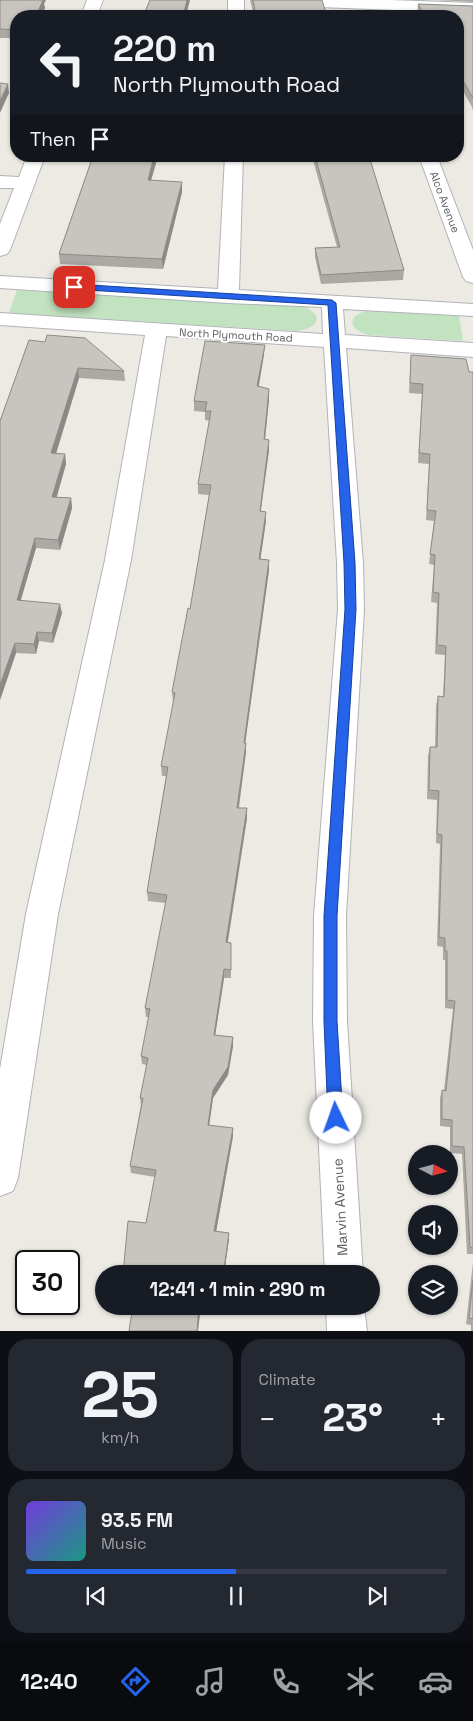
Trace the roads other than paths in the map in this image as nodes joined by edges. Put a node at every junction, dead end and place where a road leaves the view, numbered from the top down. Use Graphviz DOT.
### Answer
graph roads {
  1 [pos="268,0"];
  2 [pos="473,8"];
  3 [pos="373,10"];
  4 [pos="34,162"];
  5 [pos="234,162"];
  6 [pos="430,162"];
  7 [pos="0,182"];
  8 [pos="26,183"];
  9 [pos="0,250"];
  10 [pos="473,277"];
  11 [pos="0,282"];
  12 [pos="228,297"];
  13 [pos="332,303"];
  14 [pos="473,310"];
  15 [pos="0,319"];
  16 [pos="156,331"];
  17 [pos="334,341"];
  18 [pos="473,350"];
  19 [pos="0,1178"];
  20 [pos="344,1265"];
  21 [pos="346,1315"];
  22 [pos="347,1331"];
  1 -- 3 [label="street"];
  2 -- 3 [label="street"];
  4 -- 8 [label="street"];
  5 -- 12 [label="street"];
  6 -- 10 [label="street, Alco Avenue"];
  7 -- 8 [label="street"];
  8 -- 9 [label="street"];
  11 -- 12 [label="street"];
  12 -- 13 [label="street"];
  13 -- 14 [label="street"];
  13 -- 17 [label="street, Marvin Avenue"];
  15 -- 16 [label="street, North Plymouth Road"];
  16 -- 17 [label="street, North Plymouth Road"];
  16 -- 19 [label="street"];
  17 -- 18 [label="street, North Plymouth Road"];
  17 -- 20 [label="street, Marvin Avenue"];
  21 -- 22 [label="street"];
}
